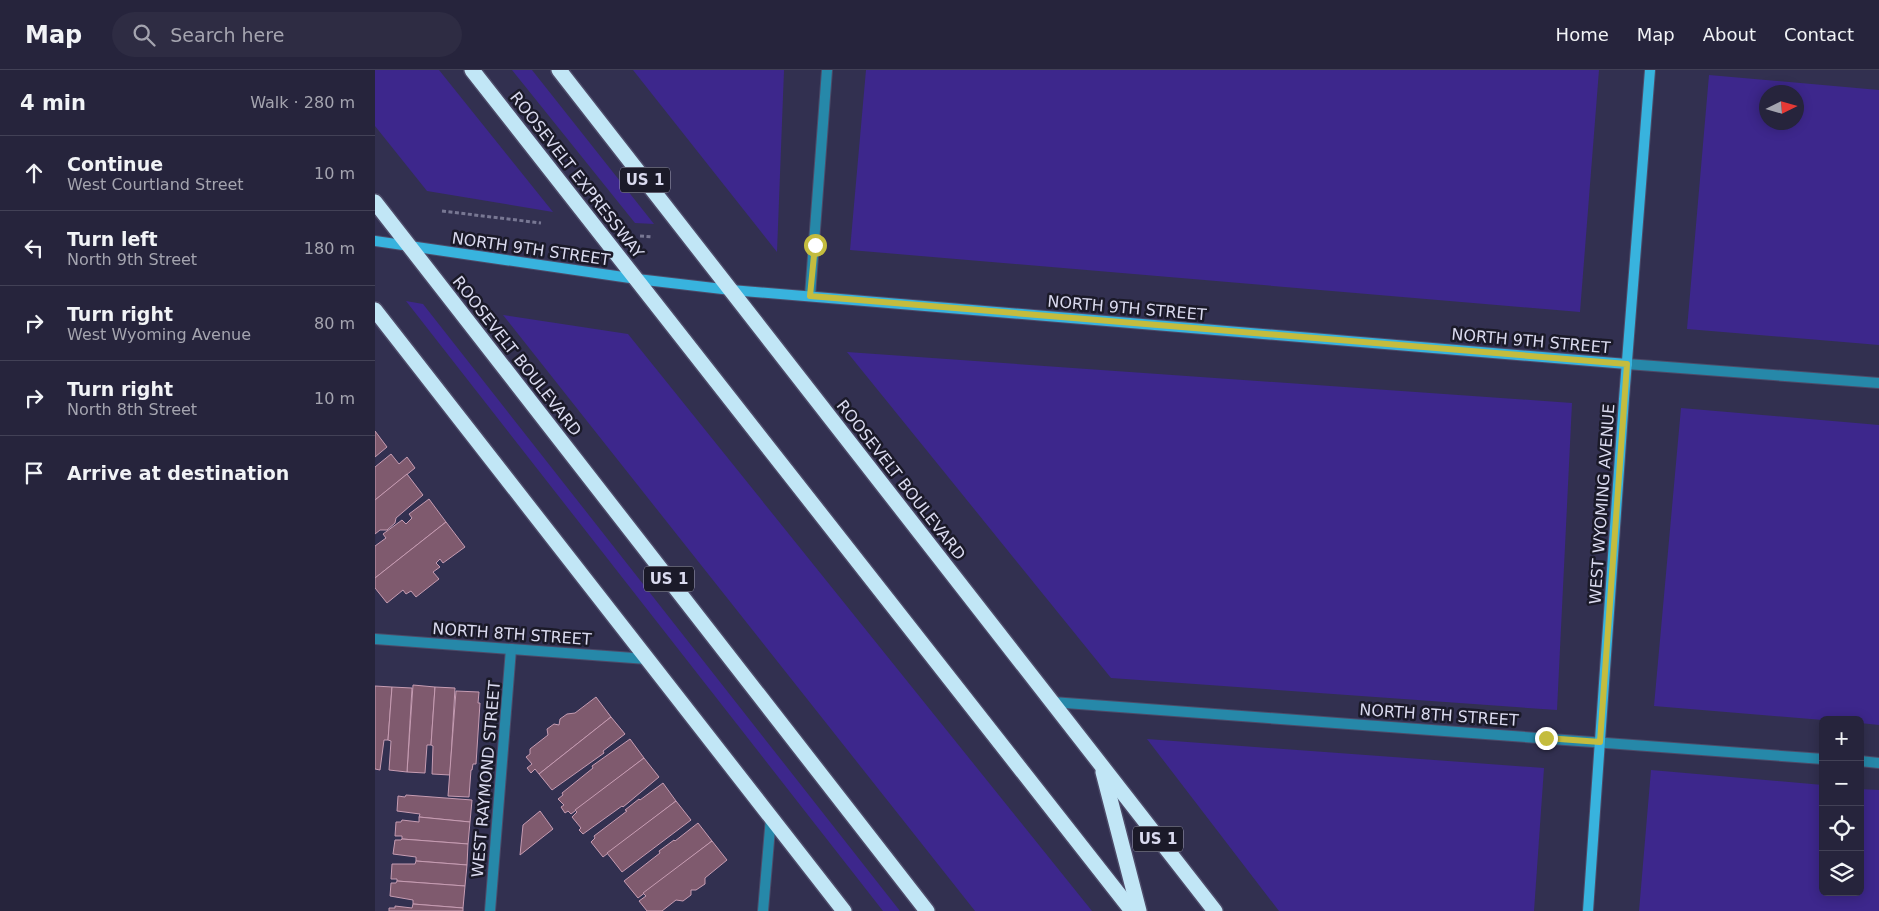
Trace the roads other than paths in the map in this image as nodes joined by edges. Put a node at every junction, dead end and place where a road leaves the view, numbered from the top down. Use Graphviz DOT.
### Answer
graph roads {
  1 [pos="472,70"];
  2 [pos="559,70"];
  3 [pos="827,70"];
  4 [pos="1651,70"];
  5 [pos="375,202"];
  6 [pos="375,241"];
  7 [pos="411,248"];
  8 [pos="637,279"];
  9 [pos="731,290"];
  10 [pos="810,296"];
  11 [pos="375,310"];
  12 [pos="1627,364"];
  13 [pos="1879,383"];
  14 [pos="375,639"];
  15 [pos="511,649"];
  16 [pos="647,659"];
  17 [pos="1052,702"];
  18 [pos="1600,742"];
  19 [pos="1819,758"];
  20 [pos="1864,761"];
  21 [pos="1879,763"];
  22 [pos="1102,766"];
  23 [pos="771,817"];
  24 [pos="490,911"];
  25 [pos="763,911"];
  26 [pos="844,911"];
  27 [pos="927,911"];
  28 [pos="1132,911"];
  29 [pos="1139,911"];
  30 [pos="1215,911"];
  31 [pos="1587,911"];
  1 -- 8 [label="highway, ROOSEVELT EXPRESSWAY"];
  2 -- 9 [label="highway, ROOSEVELT BOULEVARD / US 1"];
  3 -- 10 [label="street"];
  4 -- 12 [label="street, WEST WYOMING AVENUE"];
  5 -- 7 [label="highway, US 1"];
  6 -- 7 [label="street, NORTH 9TH STREET"];
  7 -- 8 [label="street, NORTH 9TH STREET"];
  7 -- 27 [label="highway, ROOSEVELT BOULEVARD / US 1"];
  8 -- 9 [label="street, NORTH 9TH STREET"];
  8 -- 28 [label="highway"];
  9 -- 10 [label="street, NORTH 9TH STREET"];
  9 -- 17 [label="highway, ROOSEVELT BOULEVARD / US 1"];
  10 -- 12 [label="street, NORTH 9TH STREET"];
  11 -- 16 [label="highway"];
  12 -- 13 [label="street, NORTH 9TH STREET"];
  12 -- 18 [label="street, WEST WYOMING AVENUE"];
  14 -- 15 [label="street, NORTH 8TH STREET"];
  15 -- 16 [label="street, NORTH 8TH STREET"];
  15 -- 24 [label="street, WEST RAYMOND STREET"];
  16 -- 23 [label="highway"];
  17 -- 18 [label="street, NORTH 8TH STREET"];
  17 -- 22 [label="highway, ROOSEVELT BOULEVARD / US 1"];
  18 -- 19 [label="street, NORTH 8TH STREET"];
  18 -- 31 [label="street, WEST WYOMING AVENUE"];
  20 -- 21 [label="street"];
  22 -- 29 [label="highway"];
  22 -- 30 [label="highway, ROOSEVELT BOULEVARD / US 1"];
  23 -- 25 [label="street"];
  23 -- 26 [label="highway"];
}
